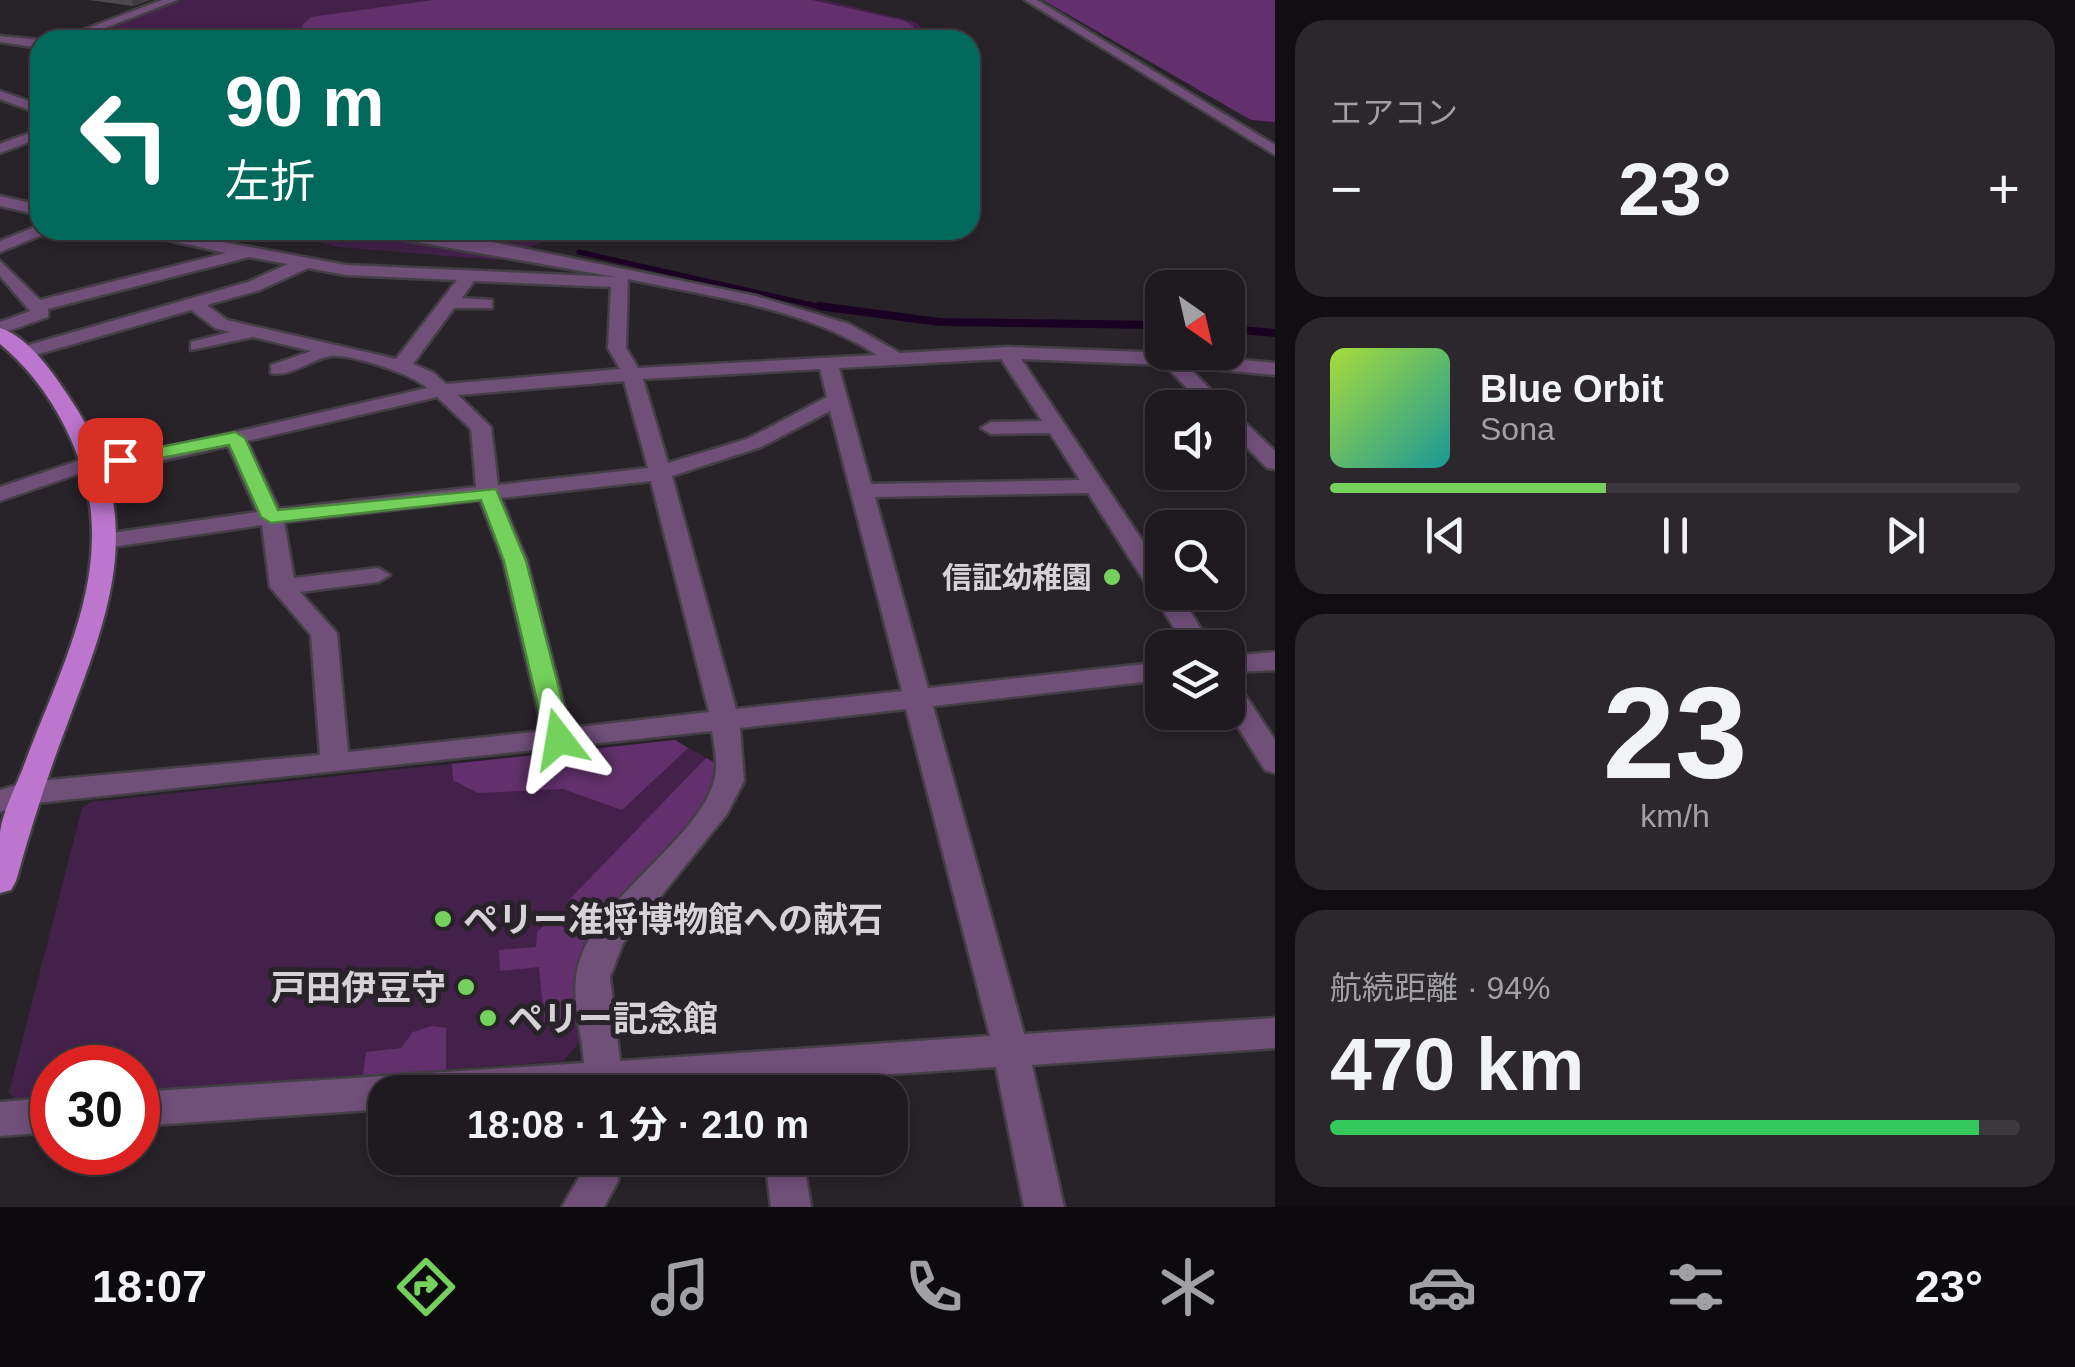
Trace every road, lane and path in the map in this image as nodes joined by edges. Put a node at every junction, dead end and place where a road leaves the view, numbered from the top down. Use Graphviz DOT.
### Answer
graph roads {
  1 [pos="172,0"];
  2 [pos="1030,0"];
  3 [pos="90,30"];
  4 [pos="0,39"];
  5 [pos="30,43"];
  6 [pos="0,94"];
  7 [pos="30,106"];
  8 [pos="30,137"];
  9 [pos="0,149"];
  10 [pos="1275,152"];
  11 [pos="0,201"];
  12 [pos="30,208"];
  13 [pos="30,235"];
  14 [pos="184,240"];
  15 [pos="450,240"];
  16 [pos="0,248"];
  17 [pos="247,252"];
  18 [pos="303,264"];
  19 [pos="0,266"];
  20 [pos="466,278"];
  21 [pos="622,279"];
  22 [pos="449,302"];
  23 [pos="194,304"];
  24 [pos="486,304"];
  25 [pos="36,306"];
  26 [pos="0,331"];
  27 [pos="251,331"];
  28 [pos="873,342"];
  29 [pos="198,346"];
  30 [pos="331,350"];
  31 [pos="1145,351"];
  32 [pos="25,352"];
  33 [pos="1007,353"];
  34 [pos="1145,353"];
  35 [pos="1245,353"];
  36 [pos="892,356"];
  37 [pos="1275,356"];
  38 [pos="827,360"];
  39 [pos="1245,365"];
  40 [pos="401,366"];
  41 [pos="626,366"];
  42 [pos="278,368"];
  43 [pos="1275,369"];
  44 [pos="1182,370"];
  45 [pos="435,383"];
  46 [pos="1201,390"];
  47 [pos="837,400"];
  48 [pos="1058,427"];
  49 [pos="991,428"];
  50 [pos="1245,433"];
  51 [pos="235,438"];
  52 [pos="91,463"];
  53 [pos="1275,464"];
  54 [pos="660,473"];
  55 [pos="1097,486"];
  56 [pos="860,490"];
  57 [pos="488,493"];
  58 [pos="0,494"];
  59 [pos="271,517"];
  60 [pos="105,541"];
  61 [pos="1145,561"];
  62 [pos="378,574"];
  63 [pos="282,587"];
  64 [pos="1275,661"];
  65 [pos="1245,663"];
  66 [pos="1145,673"];
  67 [pos="917,701"];
  68 [pos="1245,716"];
  69 [pos="725,720"];
  70 [pos="559,739"];
  71 [pos="1275,763"];
  72 [pos="335,764"];
  73 [pos="13,797"];
  74 [pos="0,881"];
  75 [pos="1275,1033"];
  76 [pos="1010,1048"];
  77 [pos="604,1075"];
  78 [pos="816,1075"];
  79 [pos="368,1097"];
  80 [pos="160,1109"];
  81 [pos="30,1117"];
  82 [pos="0,1119"];
  83 [pos="599,1175"];
  84 [pos="786,1175"];
  85 [pos="582,1207"];
  86 [pos="791,1207"];
  87 [pos="1044,1207"];
  1 -- 3 [label="street"];
  2 -- 10 [label="street"];
  4 -- 5 [label="street"];
  6 -- 7 [label="street"];
  8 -- 9 [label="street"];
  11 -- 12 [label="street"];
  13 -- 16 [label="street"];
  14 -- 17 [label="street"];
  15 -- 21 [label="street"];
  17 -- 18 [label="street"];
  17 -- 25 [label="street"];
  18 -- 20 [label="street"];
  18 -- 23 [label="street"];
  19 -- 25 [label="street"];
  20 -- 21 [label="street"];
  20 -- 22 [label="street"];
  21 -- 28 [label="street"];
  21 -- 41 [label="street"];
  22 -- 24 [label="street"];
  22 -- 40 [label="street"];
  23 -- 27 [label="street"];
  23 -- 32 [label="street"];
  25 -- 26 [label="street"];
  26 -- 32 [label="main road"];
  27 -- 29 [label="street"];
  27 -- 30 [label="street"];
  28 -- 31 [label="street"];
  28 -- 36 [label="street"];
  28 -- 41 [label="street"];
  30 -- 40 [label="street"];
  30 -- 42 [label="street"];
  32 -- 52 [label="main road"];
  33 -- 34 [label="street"];
  33 -- 36 [label="street"];
  33 -- 48 [label="street"];
  35 -- 37 [label="street"];
  36 -- 38 [label="street"];
  38 -- 41 [label="street"];
  38 -- 47 [label="street"];
  39 -- 43 [label="street"];
  40 -- 45 [label="street"];
  41 -- 45 [label="street"];
  41 -- 54 [label="street"];
  44 -- 46 [label="street"];
  45 -- 51 [label="street"];
  45 -- 52 [label="street"];
  45 -- 57 [label="street"];
  47 -- 54 [label="street"];
  47 -- 56 [label="street"];
  48 -- 49 [label="street"];
  48 -- 55 [label="street"];
  50 -- 53 [label="street"];
  51 -- 52 [label="street"];
  51 -- 59 [label="street"];
  52 -- 58 [label="street"];
  52 -- 60 [label="main road"];
  54 -- 57 [label="street"];
  54 -- 69 [label="street"];
  55 -- 56 [label="street"];
  55 -- 61 [label="street"];
  56 -- 67 [label="street"];
  57 -- 59 [label="street"];
  57 -- 70 [label="street"];
  59 -- 60 [label="street"];
  59 -- 63 [label="street"];
  60 -- 73 [label="main road"];
  62 -- 63 [label="street"];
  63 -- 72 [label="street"];
  64 -- 65 [label="street"];
  66 -- 67 [label="street"];
  67 -- 69 [label="street"];
  67 -- 76 [label="street"];
  68 -- 71 [label="street"];
  69 -- 70 [label="street"];
  69 -- 77 [label="street"];
  70 -- 72 [label="street"];
  72 -- 73 [label="street"];
  73 -- 74 [label="main road"];
  75 -- 76 [label="street"];
  76 -- 78 [label="street"];
  76 -- 87 [label="street"];
  79 -- 80 [label="street"];
  81 -- 82 [label="street"];
  83 -- 85 [label="street"];
  84 -- 86 [label="street"];
}
